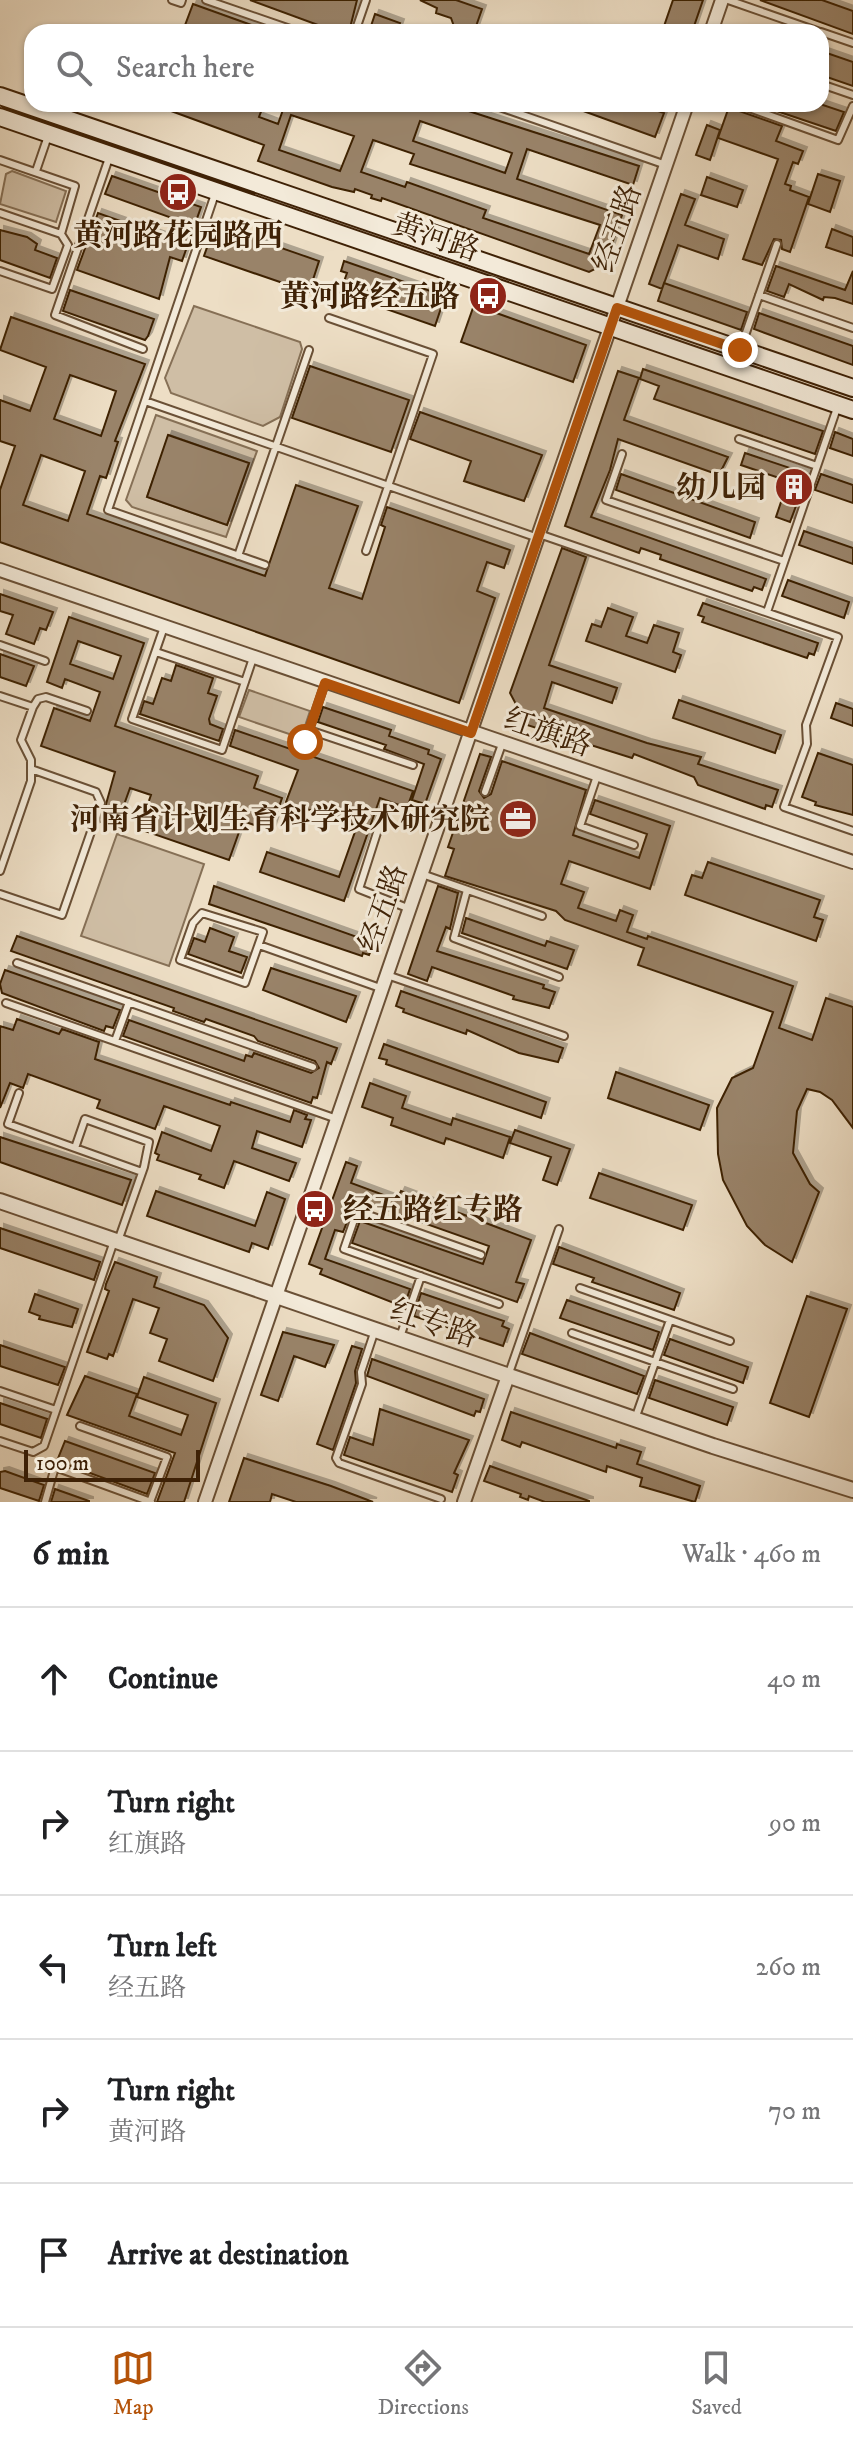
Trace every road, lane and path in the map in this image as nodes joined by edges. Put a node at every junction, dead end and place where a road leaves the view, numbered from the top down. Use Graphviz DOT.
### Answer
graph roads {
  1 [pos="172,0"];
  2 [pos="182,0"];
  3 [pos="206,0"];
  4 [pos="366,0"];
  5 [pos="725,0"];
  6 [pos="276,24"];
  7 [pos="358,24"];
  8 [pos="714,24"];
  9 [pos="797,24"];
  10 [pos="829,35"];
  11 [pos="853,43"];
  12 [pos="829,87"];
  13 [pos="853,95"];
  14 [pos="0,96"];
  15 [pos="24,104"];
  16 [pos="853,106"];
  17 [pos="47,112"];
  18 [pos="514,112"];
  19 [pos="684,112"];
  20 [pos="760,112"];
  21 [pos="0,117"];
  22 [pos="48,134"];
  23 [pos="110,155"];
  24 [pos="0,160"];
  25 [pos="666,165"];
  26 [pos="36,171"];
  27 [pos="216,192"];
  28 [pos="0,213"];
  29 [pos="61,234"];
  30 [pos="777,244"];
  31 [pos="0,271"];
  32 [pos="759,295"];
  33 [pos="617,308"];
  34 [pos="329,318"];
  35 [pos="611,327"];
  36 [pos="853,328"];
  37 [pos="143,349"];
  38 [pos="309,350"];
  39 [pos="740,350"];
  40 [pos="853,388"];
  41 [pos="145,401"];
  42 [pos="845,408"];
  43 [pos="739,439"];
  44 [pos="276,446"];
  45 [pos="622,454"];
  46 [pos="817,466"];
  47 [pos="388,486"];
  48 [pos="539,536"];
  49 [pos="366,551"];
  50 [pos="238,556"];
  51 [pos="784,561"];
  52 [pos="265,565"];
  53 [pos="0,570"];
  54 [pos="767,612"];
  55 [pos="164,627"];
  56 [pos="0,645"];
  57 [pos="156,652"];
  58 [pos="253,658"];
  59 [pos="45,661"];
  60 [pos="245,682"];
  61 [pos="325,683"];
  62 [pos="0,696"];
  63 [pos="33,707"];
  64 [pos="87,711"];
  65 [pos="309,730"];
  66 [pos="471,733"];
  67 [pos="305,742"];
  68 [pos="502,744"];
  69 [pos="413,765"];
  70 [pos="31,769"];
  71 [pos="597,776"];
  72 [pos="485,792"];
  73 [pos="383,814"];
  74 [pos="853,831"];
  75 [pos="634,845"];
  76 [pos="2,861"];
  77 [pos="853,862"];
  78 [pos="0,871"];
  79 [pos="422,874"];
  80 [pos="467,890"];
  81 [pos="0,894"];
  82 [pos="410,909"];
  83 [pos="542,916"];
  84 [pos="259,945"];
  85 [pos="17,963"];
  86 [pos="387,975"];
  87 [pos="559,977"];
  88 [pos="383,989"];
  89 [pos="129,1002"];
  90 [pos="6,1003"];
  91 [pos="564,1036"];
  92 [pos="115,1041"];
  93 [pos="313,1067"];
  94 [pos="19,1093"];
  95 [pos="337,1119"];
  96 [pos="75,1148"];
  97 [pos="142,1172"];
  98 [pos="0,1201"];
  99 [pos="559,1229"];
  100 [pos="116,1241"];
  101 [pos="481,1255"];
  102 [pos="421,1276"];
  103 [pos="580,1288"];
  104 [pos="276,1296"];
  105 [pos="499,1304"];
  106 [pos="670,1320"];
  107 [pos="375,1330"];
  108 [pos="572,1333"];
  109 [pos="400,1338"];
  110 [pos="730,1341"];
  111 [pos="655,1362"];
  112 [pos="508,1376"];
  113 [pos="733,1389"];
  114 [pos="0,1391"];
  115 [pos="56,1410"];
  116 [pos="635,1419"];
  117 [pos="80,1426"];
  118 [pos="0,1441"];
  119 [pos="853,1490"];
  120 [pos="441,1499"];
  121 [pos="45,1502"];
  122 [pos="150,1502"];
  123 [pos="205,1502"];
  124 [pos="464,1502"];
  1 -- 2 [label="lane"];
  3 -- 6 [label="lane"];
  4 -- 7 [label="lane"];
  5 -- 8 [label="street"];
  5 -- 9 [label="lane"];
  10 -- 11 [label="lane"];
  12 -- 13 [label="lane"];
  14 -- 15 [label="main road, 黄河路"];
  16 -- 20 [label="lane"];
  17 -- 33 [label="main road, 黄河路"];
  18 -- 25 [label="lane"];
  19 -- 25 [label="street, 经五路"];
  21 -- 22 [label="main road, 黄河路"];
  22 -- 23 [label="main road, 黄河路"];
  22 -- 26 [label="lane"];
  23 -- 27 [label="main road, 黄河路"];
  23 -- 37 [label="lane"];
  24 -- 26 [label="lane"];
  25 -- 33 [label="street, 经五路"];
  26 -- 29 [label="lane"];
  27 -- 35 [label="main road, 黄河路"];
  27 -- 41 [label="lane"];
  28 -- 29 [label="lane"];
  29 -- 31 [label="lane"];
  30 -- 32 [label="lane"];
  32 -- 36 [label="lane"];
  32 -- 39 [label="lane"];
  33 -- 35 [label="street, 经五路"];
  33 -- 39 [label="main road, 黄河路"];
  34 -- 47 [label="lane"];
  35 -- 42 [label="main road, 黄河路"];
  35 -- 48 [label="street, 经五路"];
  38 -- 44 [label="lane"];
  39 -- 40 [label="main road, 黄河路"];
  41 -- 44 [label="lane"];
  41 -- 50 [label="lane"];
  42 -- 46 [label="lane"];
  43 -- 46 [label="lane"];
  44 -- 47 [label="lane"];
  44 -- 50 [label="lane"];
  45 -- 51 [label="lane"];
  46 -- 51 [label="lane"];
  47 -- 48 [label="lane"];
  47 -- 49 [label="lane"];
  48 -- 54 [label="lane"];
  48 -- 66 [label="street, 经五路"];
  50 -- 52 [label="lane"];
  51 -- 54 [label="lane"];
  53 -- 55 [label="street, 红旗路"];
  54 -- 74 [label="lane"];
  55 -- 57 [label="lane"];
  55 -- 58 [label="street, 红旗路"];
  56 -- 59 [label="lane"];
  57 -- 60 [label="lane"];
  57 -- 60 [label="lane"];
  58 -- 60 [label="lane"];
  58 -- 61 [label="street, 红旗路"];
  61 -- 65 [label="lane"];
  61 -- 66 [label="street, 红旗路"];
  62 -- 63 [label="lane"];
  63 -- 64 [label="lane"];
  63 -- 70 [label="lane"];
  65 -- 67 [label="lane"];
  65 -- 69 [label="lane"];
  66 -- 68 [label="street, 红旗路"];
  66 -- 79 [label="street, 经五路"];
  68 -- 71 [label="street, 红旗路"];
  68 -- 72 [label="lane"];
  70 -- 76 [label="lane"];
  70 -- 81 [label="lane"];
  71 -- 75 [label="lane"];
  71 -- 77 [label="street, 红旗路"];
  73 -- 82 [label="lane"];
  76 -- 78 [label="lane"];
  79 -- 80 [label="lane"];
  79 -- 82 [label="street, 经五路"];
  80 -- 83 [label="lane"];
  80 -- 87 [label="lane"];
  82 -- 86 [label="street, 经五路"];
  84 -- 84 [label="lane"];
  84 -- 88 [label="lane"];
  85 -- 89 [label="lane"];
  86 -- 88 [label="street, 经五路"];
  86 -- 91 [label="lane"];
  88 -- 95 [label="street, 经五路"];
  89 -- 92 [label="lane"];
  89 -- 93 [label="lane"];
  90 -- 92 [label="lane"];
  92 -- 95 [label="lane"];
  94 -- 96 [label="lane"];
  95 -- 104 [label="street, 经五路"];
  96 -- 97 [label="lane"];
  96 -- 97 [label="lane"];
  97 -- 100 [label="lane"];
  98 -- 100 [label="street, 红专路"];
  99 -- 112 [label="lane"];
  100 -- 104 [label="street, 红专路"];
  100 -- 115 [label="lane"];
  101 -- 102 [label="lane"];
  102 -- 105 [label="lane"];
  102 -- 109 [label="lane"];
  103 -- 106 [label="lane"];
  104 -- 107 [label="street, 红专路"];
  104 -- 123 [label="street, 经五路"];
  106 -- 110 [label="lane"];
  106 -- 111 [label="lane"];
  107 -- 109 [label="street, 红专路"];
  107 -- 120 [label="lane"];
  108 -- 111 [label="lane"];
  109 -- 112 [label="street, 红专路"];
  111 -- 113 [label="lane"];
  111 -- 116 [label="lane"];
  112 -- 116 [label="street, 红专路"];
  112 -- 124 [label="street"];
  114 -- 115 [label="lane"];
  115 -- 118 [label="lane"];
  116 -- 119 [label="street, 红专路"];
  117 -- 122 [label="lane"];
  121 -- 122 [label="lane"];
}
